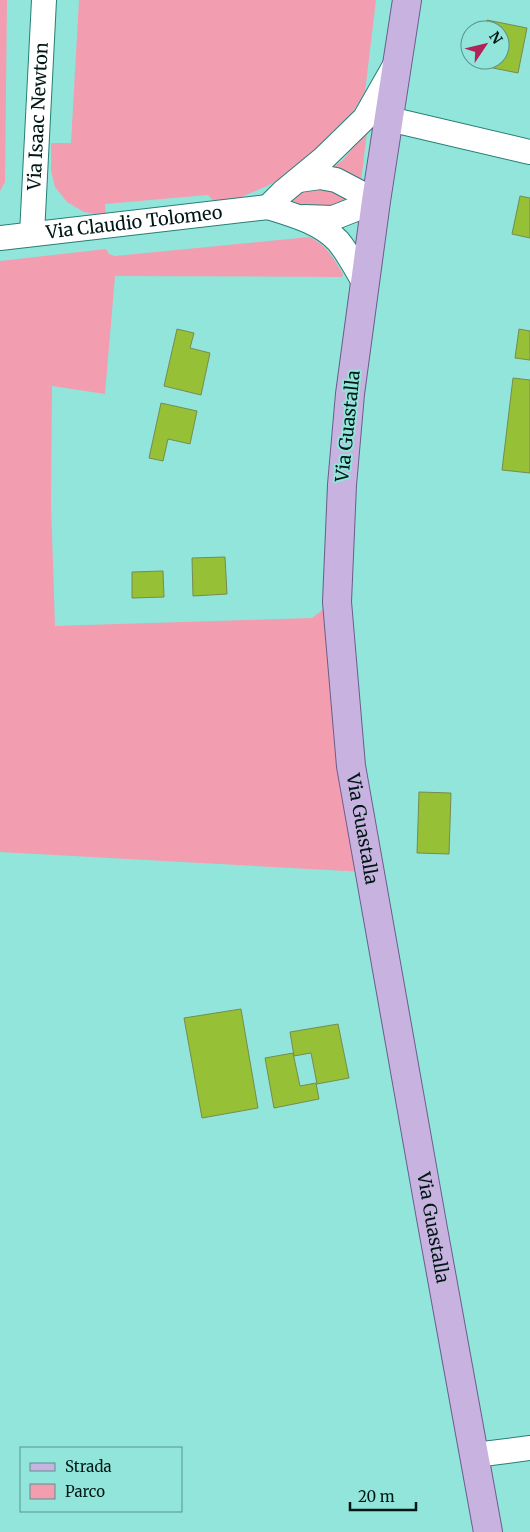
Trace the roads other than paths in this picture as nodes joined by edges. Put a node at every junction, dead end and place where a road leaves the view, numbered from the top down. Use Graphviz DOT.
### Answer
graph roads {
  1 [pos="44,0"];
  2 [pos="407,0"];
  3 [pos="397,62"];
  4 [pos="389,119"];
  5 [pos="530,152"];
  6 [pos="299,180"];
  7 [pos="376,201"];
  8 [pos="268,207"];
  9 [pos="297,216"];
  10 [pos="32,234"];
  11 [pos="0,238"];
  12 [pos="366,285"];
  13 [pos="530,1448"];
  14 [pos="474,1455"];
  15 [pos="488,1532"];
  1 -- 10 [label="street, Via Isaac Newton"];
  2 -- 3 [label="main road, Via Guastalla"];
  3 -- 4 [label="main road, Via Guastalla"];
  3 -- 6 [label="street"];
  4 -- 5 [label="street"];
  4 -- 7 [label="main road, Via Guastalla"];
  6 -- 7 [label="street"];
  6 -- 8 [label="street"];
  7 -- 9 [label="street"];
  7 -- 12 [label="main road, Via Guastalla"];
  8 -- 9 [label="street"];
  8 -- 10 [label="street, Via Claudio Tolomeo"];
  9 -- 12 [label="street"];
  10 -- 11 [label="street, Via Claudio Tolomeo"];
  12 -- 14 [label="main road, Via Guastalla"];
  13 -- 14 [label="street"];
  14 -- 15 [label="main road, Via Guastalla"];
}
